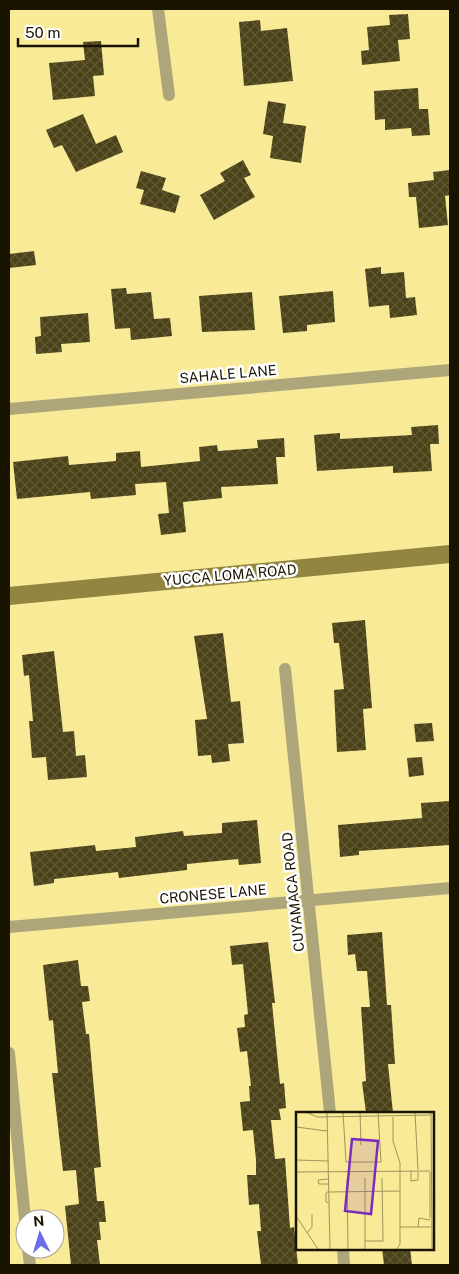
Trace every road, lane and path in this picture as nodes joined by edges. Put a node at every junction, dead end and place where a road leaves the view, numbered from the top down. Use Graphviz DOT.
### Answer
graph roads {
  1 [pos="158,9"];
  2 [pos="169,95"];
  3 [pos="450,370"];
  4 [pos="9,409"];
  5 [pos="450,554"];
  6 [pos="9,596"];
  7 [pos="285,669"];
  8 [pos="450,888"];
  9 [pos="310,901"];
  10 [pos="9,927"];
  11 [pos="9,1053"];
  12 [pos="330,1112"];
  13 [pos="24,1209"];
  14 [pos="343,1249"];
  15 [pos="344,1265"];
  1 -- 2 [label="street"];
  3 -- 4 [label="street, SAHALE LANE"];
  5 -- 6 [label="main road, YUCCA LOMA ROAD"];
  7 -- 9 [label="street, CUYAMACA ROAD"];
  8 -- 9 [label="street, CRONESE LANE"];
  9 -- 10 [label="street, CRONESE LANE"];
  9 -- 12 [label="street, CUYAMACA ROAD"];
  11 -- 13 [label="street"];
  14 -- 15 [label="street"];
}
